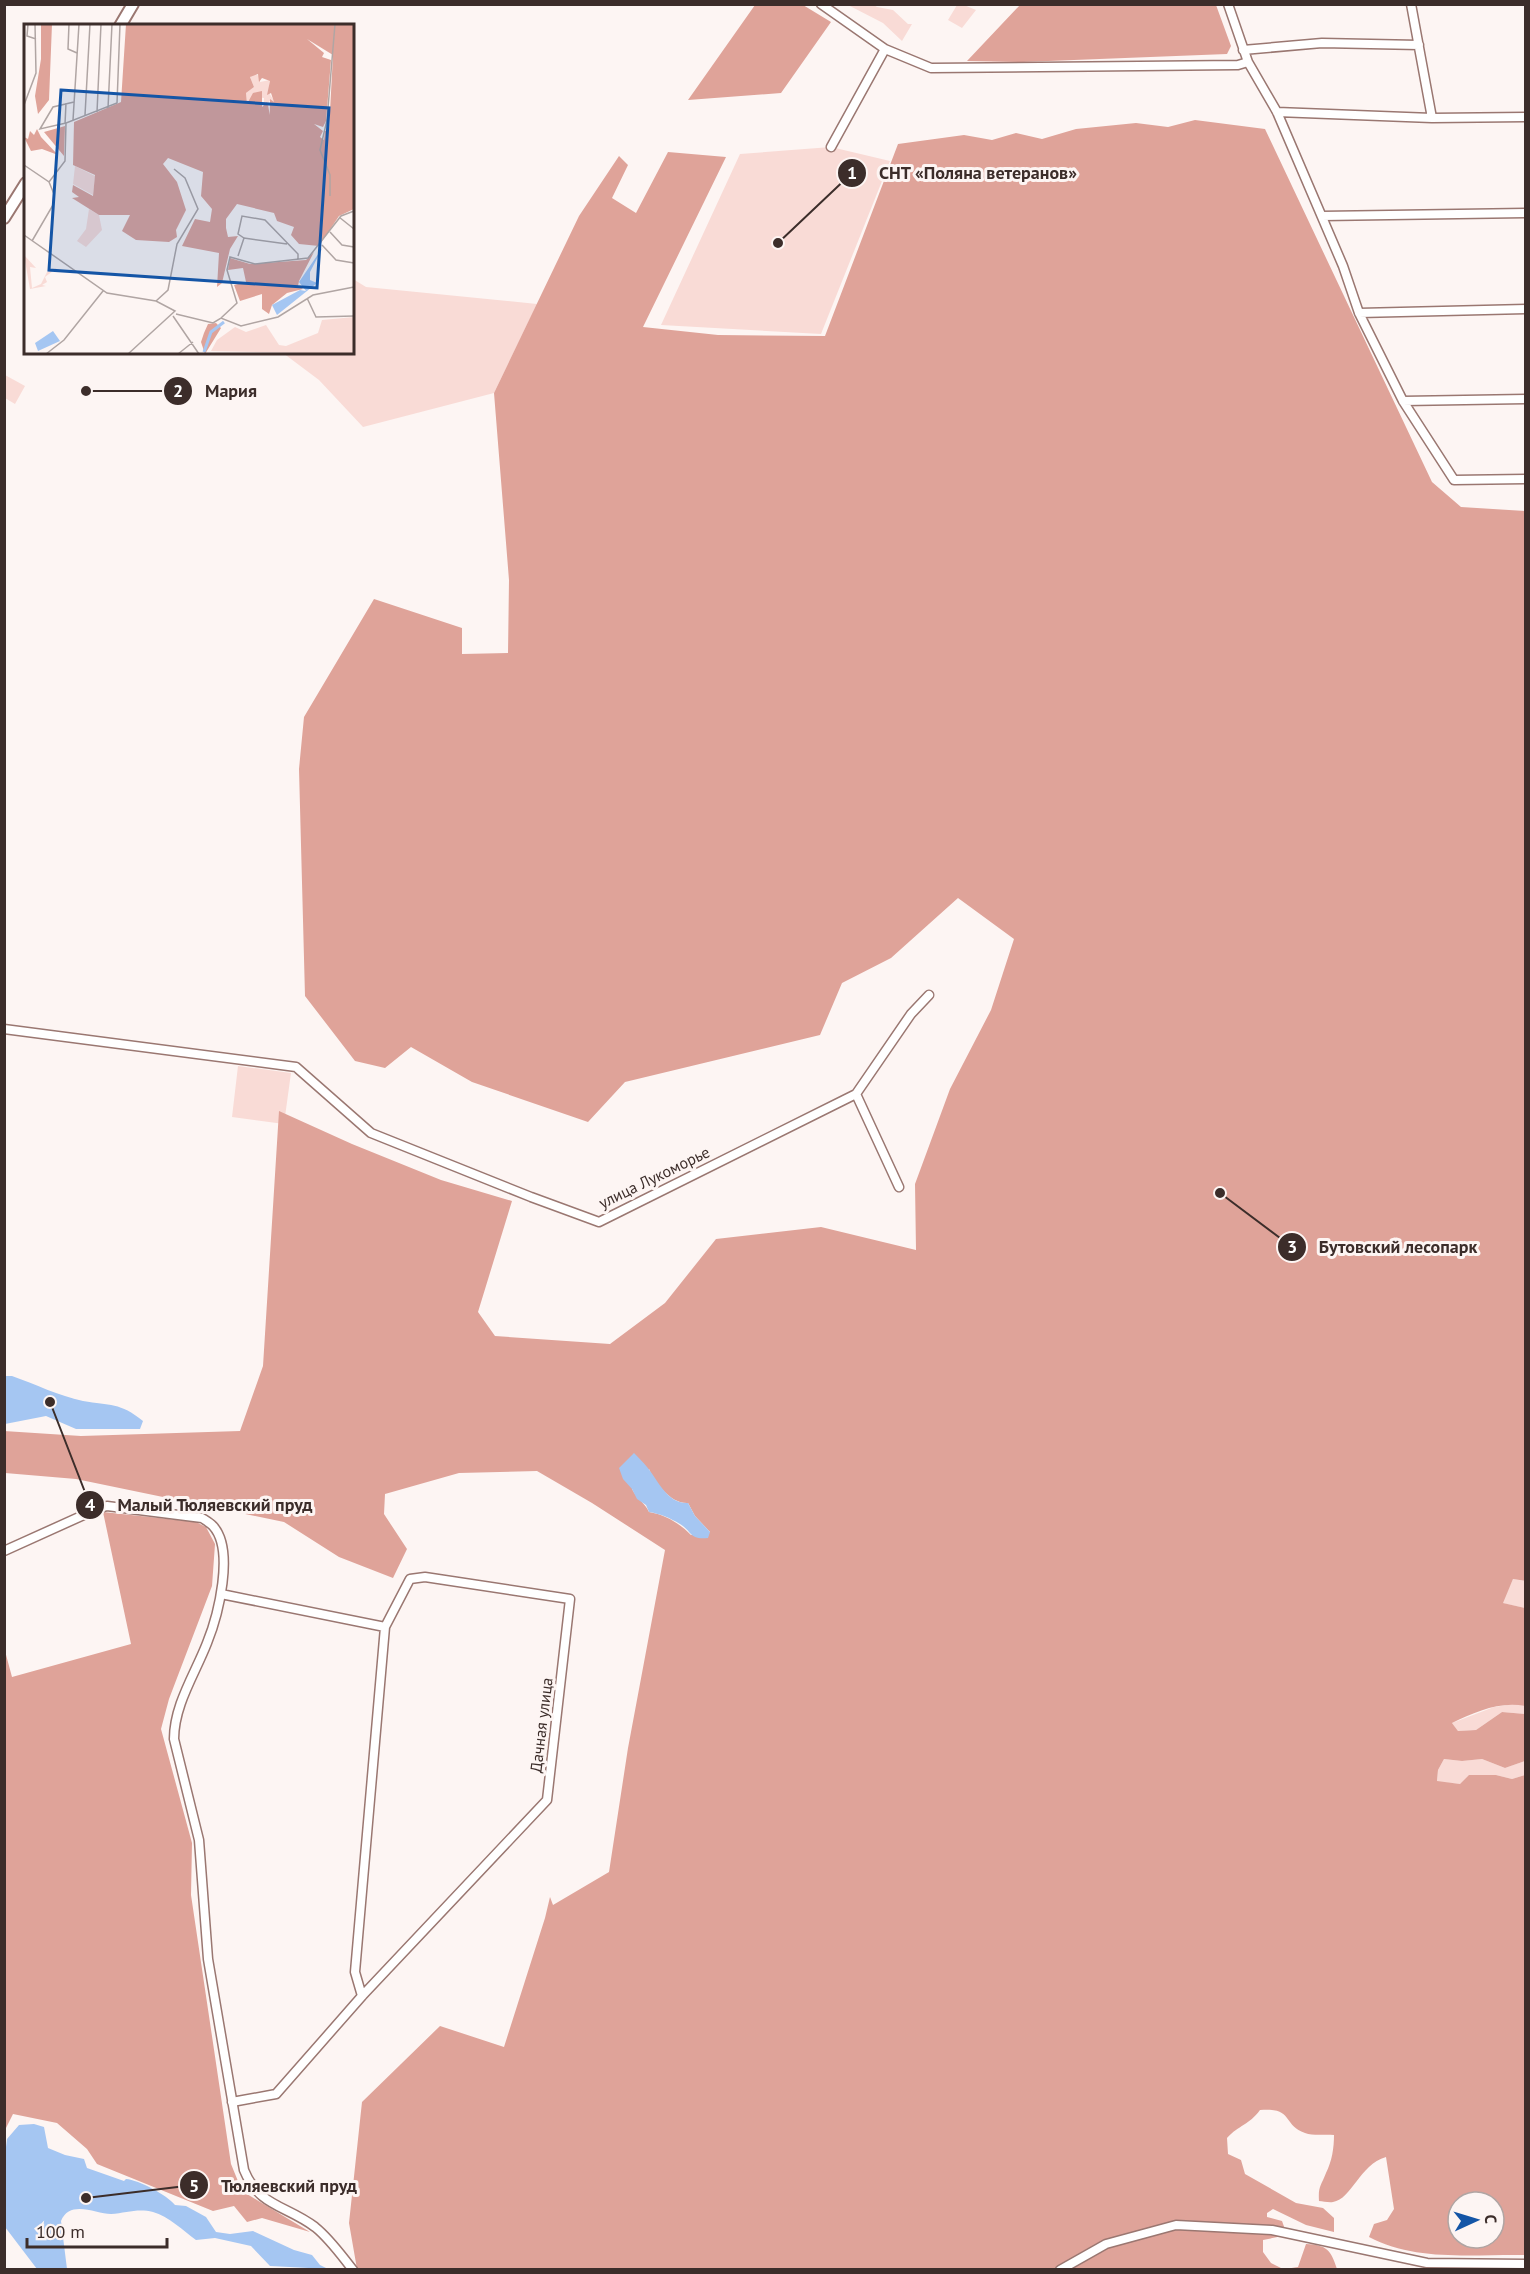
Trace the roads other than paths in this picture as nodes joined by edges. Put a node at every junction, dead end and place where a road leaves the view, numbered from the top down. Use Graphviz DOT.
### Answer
graph roads {
  1 [pos="133,4"];
  2 [pos="821,4"];
  3 [pos="1228,4"];
  4 [pos="1412,4"];
  5 [pos="121,24"];
  6 [pos="1419,45"];
  7 [pos="885,49"];
  8 [pos="1243,50"];
  9 [pos="1248,62"];
  10 [pos="1277,112"];
  11 [pos="1526,117"];
  12 [pos="1432,118"];
  13 [pos="831,147"];
  14 [pos="24,186"];
  15 [pos="1526,213"];
  16 [pos="1322,216"];
  17 [pos="4,218"];
  18 [pos="1526,309"];
  19 [pos="1359,313"];
  20 [pos="1526,399"];
  21 [pos="1403,401"];
  22 [pos="1526,479"];
  23 [pos="928,995"];
  24 [pos="4,1029"];
  25 [pos="856,1094"];
  26 [pos="899,1187"];
  27 [pos="4,1551"];
  28 [pos="221,1594"];
  29 [pos="385,1627"];
  30 [pos="362,1996"];
  31 [pos="232,2102"];
  32 [pos="1526,2264"];
  33 [pos="353,2270"];
  34 [pos="1060,2270"];
  1 -- 5 [label="street"];
  2 -- 7 [label="street"];
  3 -- 8 [label="street"];
  4 -- 6 [label="street"];
  6 -- 8 [label="street"];
  6 -- 12 [label="street"];
  7 -- 9 [label="street"];
  7 -- 13 [label="street"];
  8 -- 9 [label="street"];
  9 -- 10 [label="street"];
  10 -- 12 [label="street"];
  10 -- 16 [label="street"];
  11 -- 12 [label="street"];
  14 -- 17 [label="street"];
  15 -- 16 [label="street"];
  16 -- 19 [label="street"];
  18 -- 19 [label="street"];
  19 -- 21 [label="street"];
  20 -- 21 [label="street"];
  21 -- 22 [label="street"];
  23 -- 25 [label="street, улица Лукоморье"];
  24 -- 25 [label="street, улица Лукоморье"];
  25 -- 26 [label="street"];
  27 -- 28 [label="street"];
  28 -- 29 [label="street"];
  28 -- 31 [label="street"];
  29 -- 30 [label="street, Дачная улица"];
  29 -- 30 [label="street, Дачная улица"];
  30 -- 31 [label="street, Дачная улица"];
  31 -- 33 [label="street"];
  32 -- 34 [label="street"];
}
